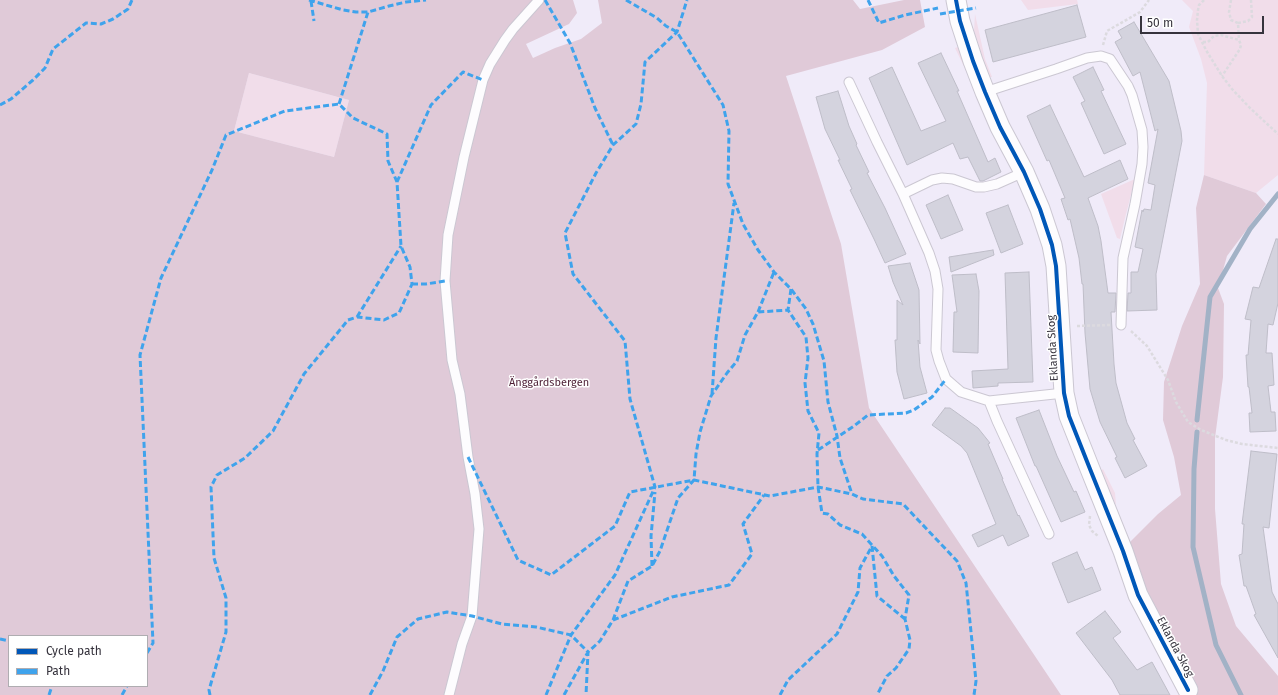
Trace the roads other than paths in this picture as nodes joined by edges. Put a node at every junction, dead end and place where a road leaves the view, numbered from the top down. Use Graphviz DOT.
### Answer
graph roads {
  1 [pos="539,0"];
  2 [pos="956,0"];
  3 [pos="849,82"];
  4 [pos="985,92"];
  5 [pos="1024,172"];
  6 [pos="902,194"];
  7 [pos="1121,325"];
  8 [pos="1064,393"];
  9 [pos="989,400"];
  10 [pos="1049,534"];
  11 [pos="1188,690"];
  12 [pos="449,695"];
  1 -- 12 [label="lane"];
  2 -- 4 [label="street, Eklanda Skog"];
  3 -- 6 [label="lane, Eklanda Skog"];
  4 -- 5 [label="street, Eklanda Skog"];
  4 -- 7 [label="lane"];
  5 -- 6 [label="lane"];
  5 -- 8 [label="street, Eklanda Skog"];
  6 -- 9 [label="lane, Eklanda Skog"];
  8 -- 9 [label="lane, Eklanda Skog"];
  8 -- 11 [label="street, Eklanda Skog"];
  9 -- 10 [label="lane"];
}
